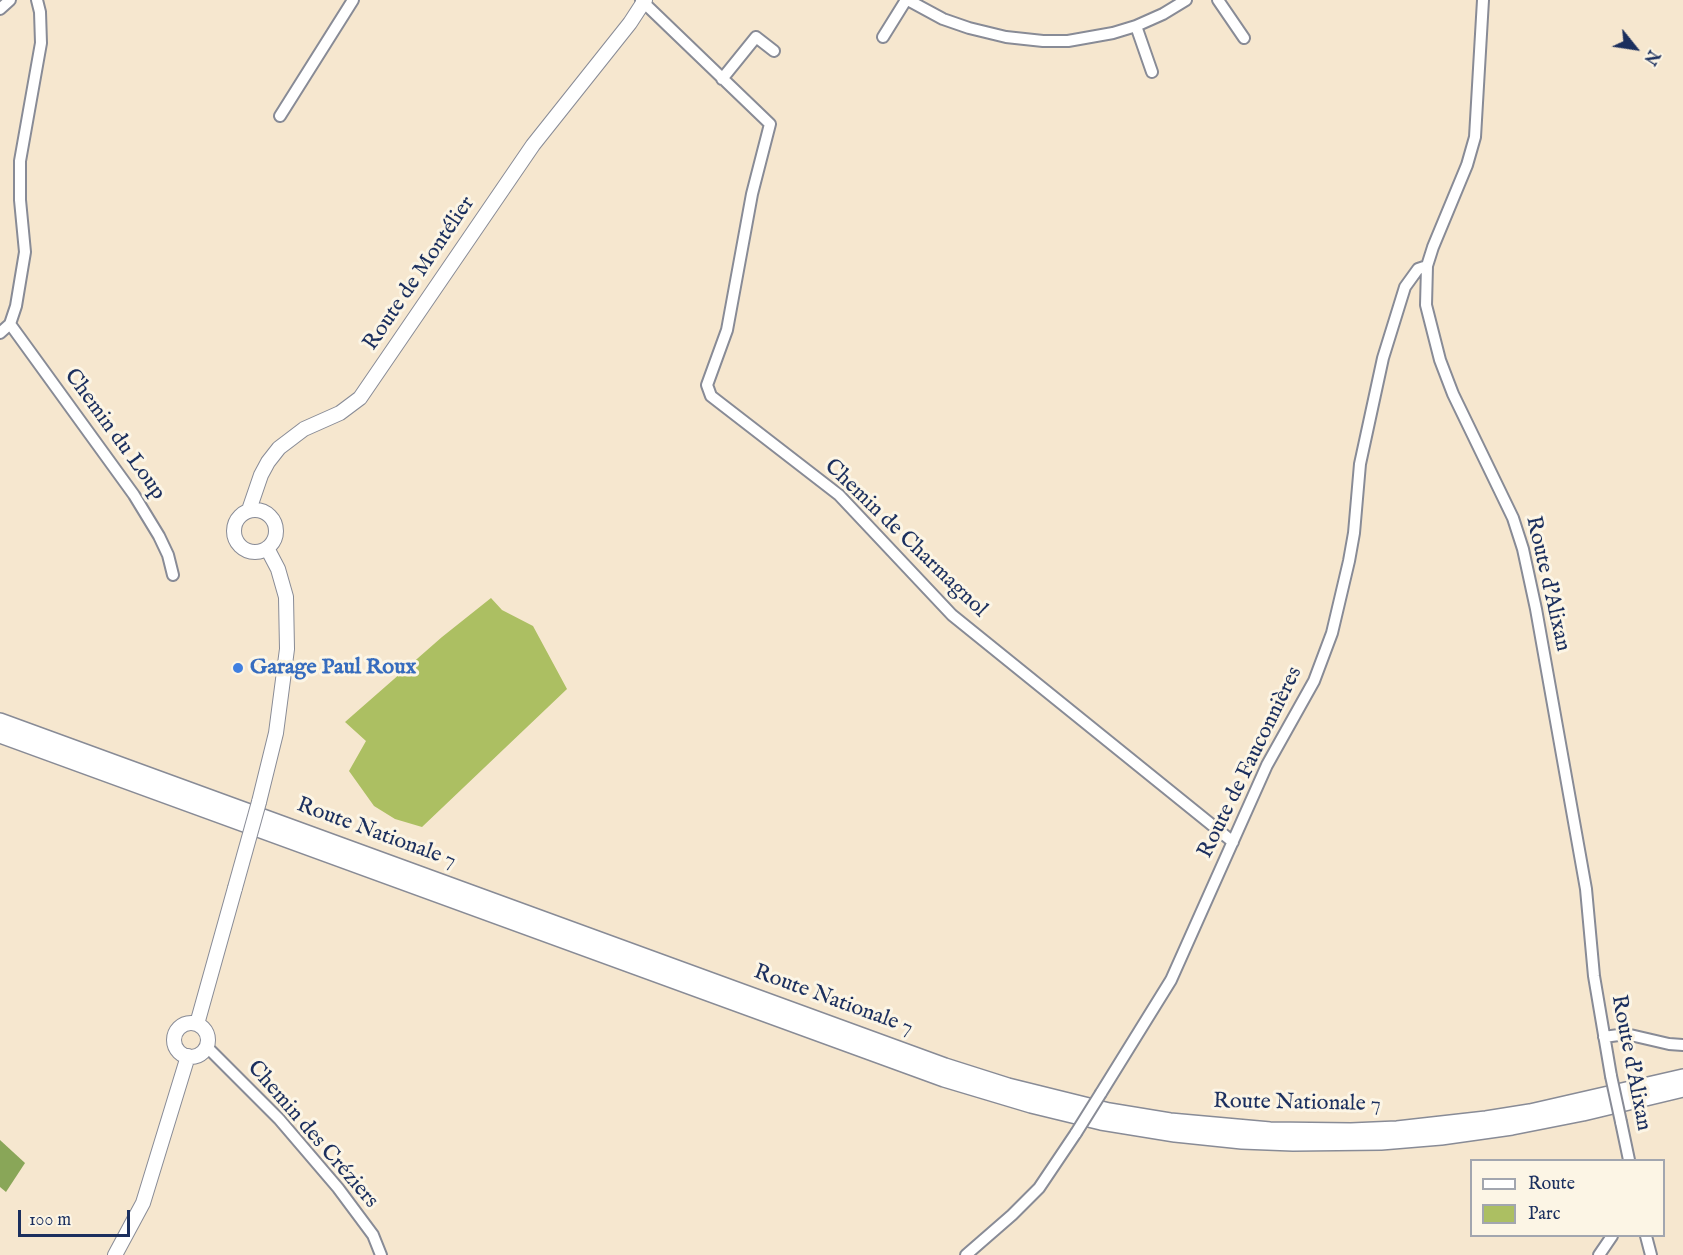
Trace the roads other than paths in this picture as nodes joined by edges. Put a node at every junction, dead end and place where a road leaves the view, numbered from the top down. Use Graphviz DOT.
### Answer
graph roads {
  1 [pos="10,0"];
  2 [pos="37,0"];
  3 [pos="353,0"];
  4 [pos="907,0"];
  5 [pos="1185,0"];
  6 [pos="1218,0"];
  7 [pos="1483,0"];
  8 [pos="641,1"];
  9 [pos="0,9"];
  10 [pos="1136,26"];
  11 [pos="883,37"];
  12 [pos="1244,38"];
  13 [pos="774,51"];
  14 [pos="1152,72"];
  15 [pos="722,79"];
  16 [pos="280,116"];
  17 [pos="1427,266"];
  18 [pos="10,324"];
  19 [pos="0,333"];
  20 [pos="249,510"];
  21 [pos="267,549"];
  22 [pos="173,575"];
  23 [pos="0,721"];
  24 [pos="0,735"];
  25 [pos="1233,842"];
  26 [pos="196,1024"];
  27 [pos="1604,1037"];
  28 [pos="206,1046"];
  29 [pos="1683,1046"];
  30 [pos="188,1056"];
  31 [pos="1683,1077"];
  32 [pos="1683,1089"];
  33 [pos="1629,1159"];
  34 [pos="1611,1237"];
  35 [pos="1646,1237"];
  36 [pos="114,1255"];
  37 [pos="381,1255"];
  38 [pos="966,1255"];
  39 [pos="1599,1255"];
  40 [pos="1651,1255"];
  1 -- 9 [label="street"];
  2 -- 18 [label="street"];
  3 -- 16 [label="street"];
  4 -- 10 [label="street"];
  4 -- 11 [label="street"];
  5 -- 10 [label="street"];
  6 -- 12 [label="street"];
  7 -- 17 [label="street, Route d'Alixan"];
  8 -- 15 [label="street, Chemin de Charmagnol"];
  8 -- 20 [label="main road, Route de Montélier"];
  10 -- 14 [label="street"];
  13 -- 15 [label="street"];
  15 -- 25 [label="street, Chemin de Charmagnol"];
  17 -- 25 [label="street, Route de Fauconnières"];
  17 -- 27 [label="street, Route d'Alixan"];
  18 -- 19 [label="street"];
  18 -- 22 [label="street, Chemin du Loup"];
  20 -- 21 [label="main road"];
  20 -- 21 [label="main road"];
  21 -- 26 [label="main road, bridge"];
  23 -- 31 [label="highway, Route Nationale 7"];
  24 -- 32 [label="highway, Route Nationale 7"];
  25 -- 38 [label="street, Route de Fauconnières, bridge"];
  26 -- 28 [label="main road"];
  26 -- 30 [label="main road"];
  27 -- 29 [label="street"];
  27 -- 33 [label="street, Route d'Alixan, bridge"];
  28 -- 30 [label="main road"];
  28 -- 37 [label="street, Chemin des Créziers"];
  30 -- 36 [label="main road"];
  34 -- 39 [label="street"];
  35 -- 40 [label="street"];
}
